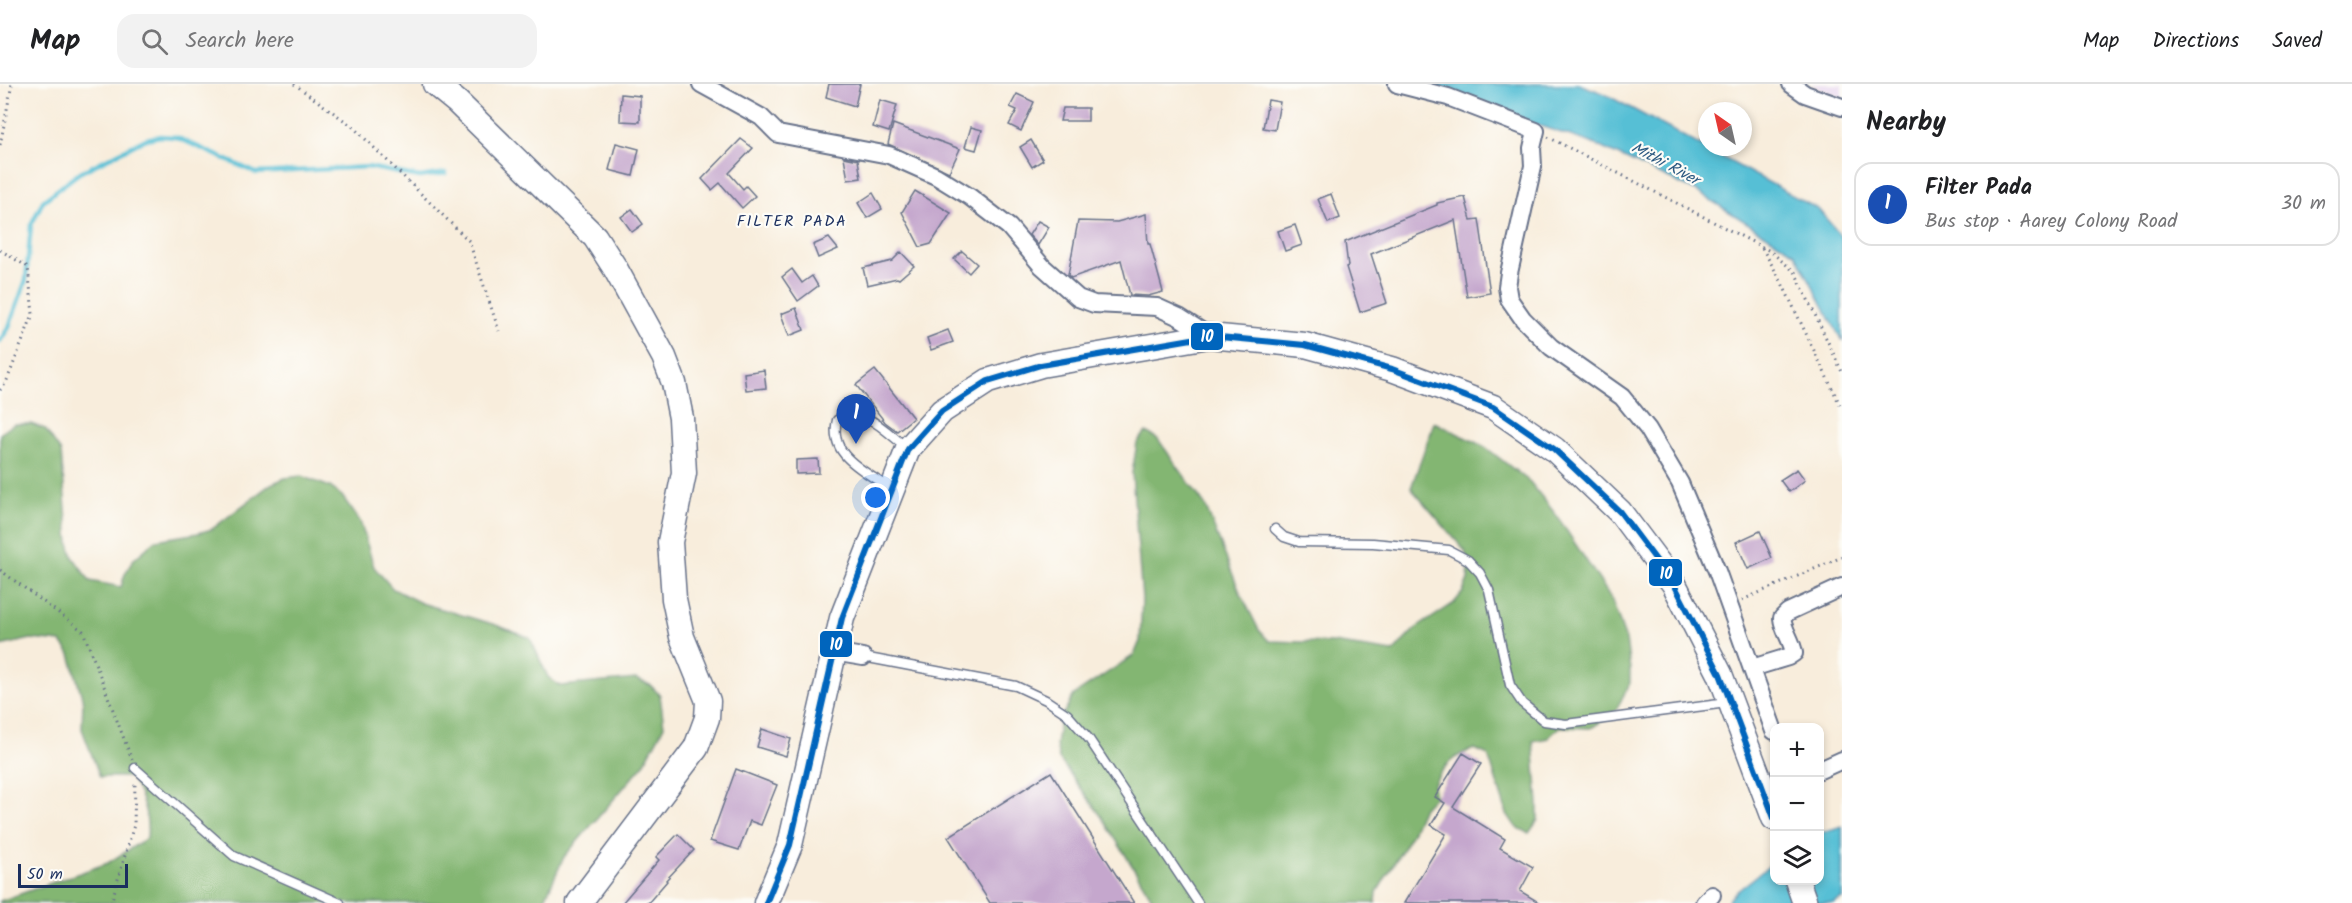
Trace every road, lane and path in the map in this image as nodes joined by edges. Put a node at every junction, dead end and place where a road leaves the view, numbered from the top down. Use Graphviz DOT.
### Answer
graph roads {
  1 [pos="12,84"];
  2 [pos="294,84"];
  3 [pos="435,84"];
  4 [pos="701,84"];
  5 [pos="1397,84"];
  6 [pos="1791,84"];
  7 [pos="1842,107"];
  8 [pos="1536,131"];
  9 [pos="0,145"];
  10 [pos="1762,247"];
  11 [pos="0,250"];
  12 [pos="499,331"];
  13 [pos="1209,336"];
  14 [pos="1842,372"];
  15 [pos="0,390"];
  16 [pos="1842,409"];
  17 [pos="908,449"];
  18 [pos="892,490"];
  19 [pos="1275,529"];
  20 [pos="1842,557"];
  21 [pos="0,570"];
  22 [pos="1842,587"];
  23 [pos="1729,605"];
  24 [pos="833,652"];
  25 [pos="863,657"];
  26 [pos="1752,668"];
  27 [pos="1730,702"];
  28 [pos="1771,723"];
  29 [pos="1842,760"];
  30 [pos="135,768"];
  31 [pos="1824,768"];
  32 [pos="1770,785"];
  33 [pos="1799,885"];
  34 [pos="111,903"];
  35 [pos="340,903"];
  36 [pos="579,903"];
  37 [pos="766,903"];
  38 [pos="1198,903"];
  39 [pos="1804,903"];
  1 -- 9 [label="path"];
  2 -- 12 [label="path"];
  3 -- 36 [label="main road"];
  4 -- 13 [label="street"];
  5 -- 8 [label="street"];
  6 -- 7 [label="street"];
  8 -- 10 [label="path"];
  8 -- 23 [label="street"];
  10 -- 14 [label="path"];
  10 -- 16 [label="path"];
  11 -- 15 [label="path"];
  13 -- 17 [label="main road"];
  13 -- 27 [label="main road"];
  17 -- 18 [label="main road"];
  17 -- 18 [label="lane"];
  18 -- 24 [label="main road"];
  19 -- 27 [label="lane"];
  20 -- 23 [label="path"];
  21 -- 30 [label="path"];
  22 -- 26 [label="street"];
  23 -- 26 [label="street"];
  24 -- 25 [label="street"];
  24 -- 37 [label="main road"];
  25 -- 38 [label="lane"];
  26 -- 28 [label="street"];
  27 -- 32 [label="main road"];
  29 -- 31 [label="street"];
  30 -- 34 [label="path"];
  30 -- 35 [label="lane"];
  33 -- 39 [label="main road"];
}
